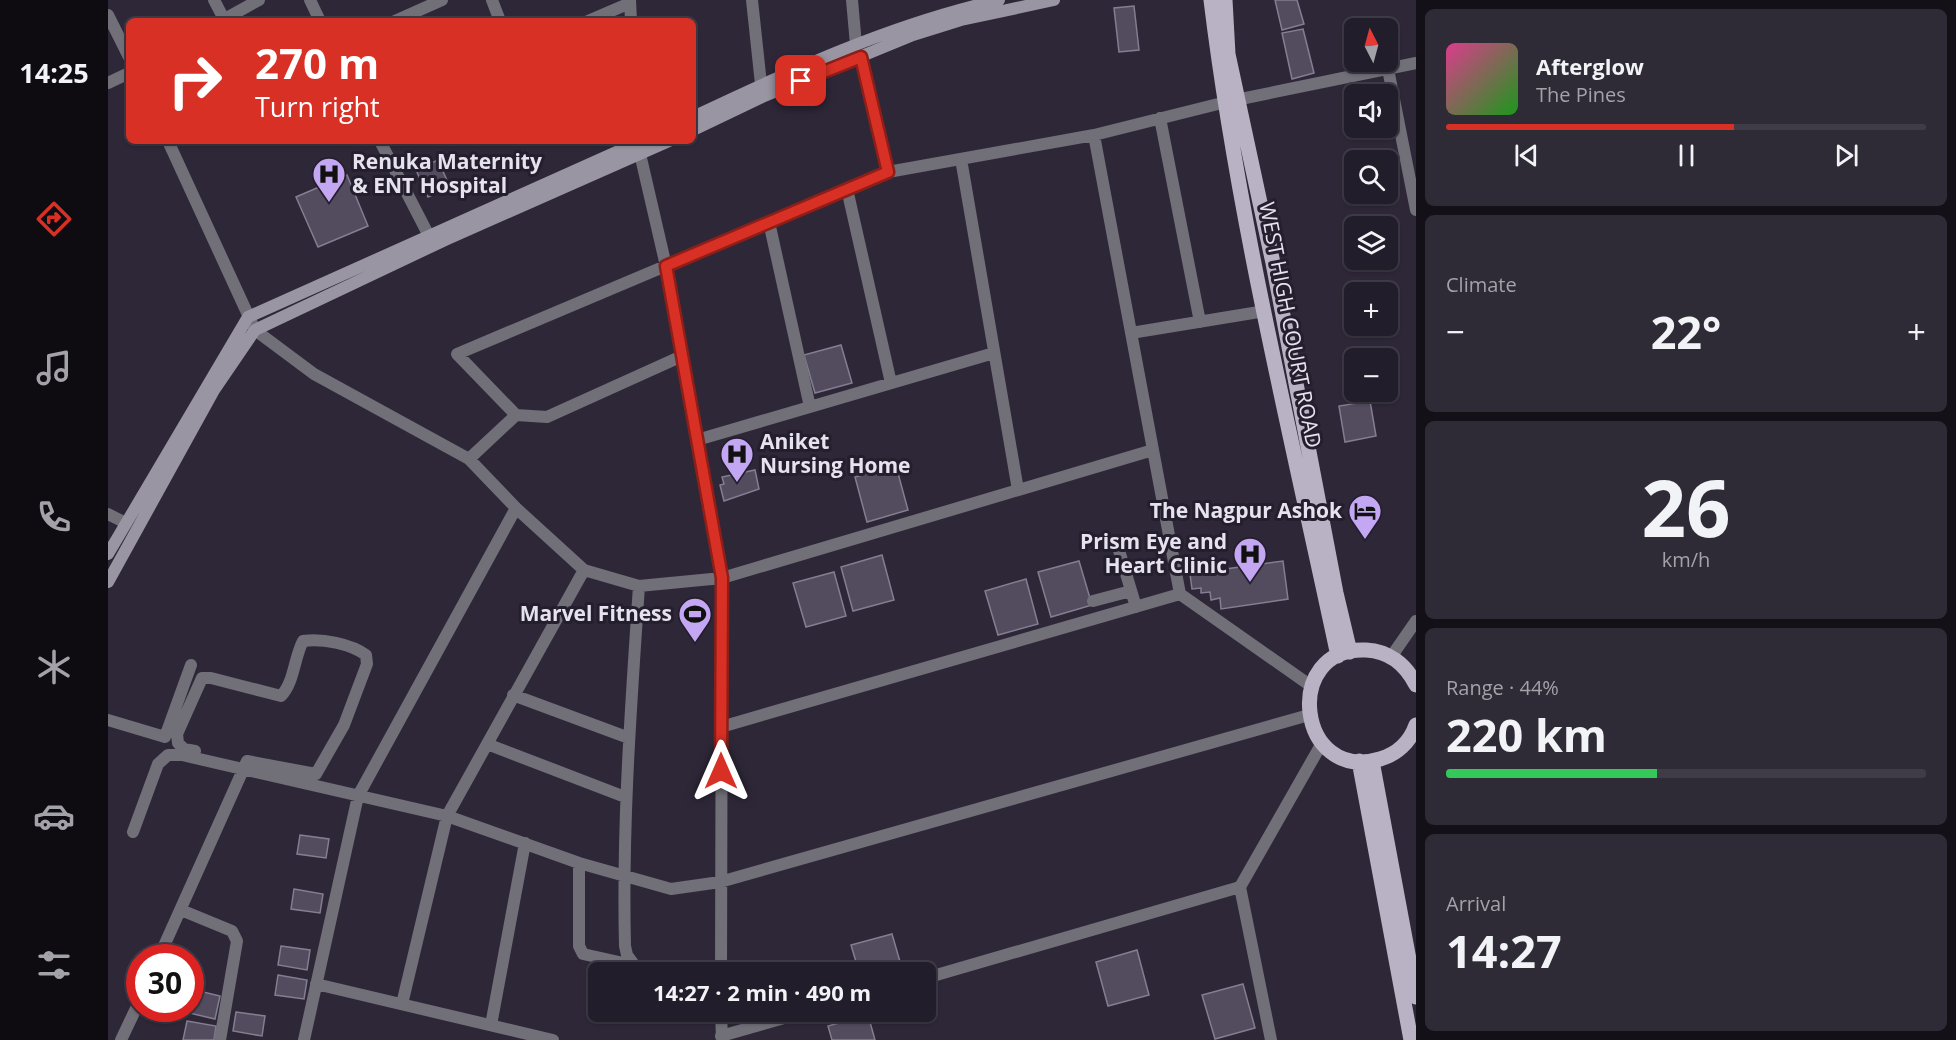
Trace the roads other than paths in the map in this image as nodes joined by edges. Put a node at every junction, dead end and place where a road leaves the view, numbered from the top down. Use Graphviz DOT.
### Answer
graph roads {
  1 [pos="214,0"];
  2 [pos="259,0"];
  3 [pos="310,0"];
  4 [pos="442,0"];
  5 [pos="492,0"];
  6 [pos="752,0"];
  7 [pos="852,0"];
  8 [pos="999,0"];
  9 [pos="1054,0"];
  10 [pos="1211,0"];
  11 [pos="1225,0"];
  12 [pos="630,1"];
  13 [pos="968,3"];
  14 [pos="108,15"];
  15 [pos="222,18"];
  16 [pos="227,18"];
  17 [pos="319,18"];
  18 [pos="402,18"];
  19 [pos="499,18"];
  20 [pos="594,18"];
  21 [pos="631,18"];
  22 [pos="126,51"];
  23 [pos="858,51"];
  24 [pos="1416,63"];
  25 [pos="1398,67"];
  26 [pos="1373,72"];
  27 [pos="1389,72"];
  28 [pos="126,74"];
  29 [pos="108,83"];
  30 [pos="761,84"];
  31 [pos="1232,100"];
  32 [pos="696,116"];
  33 [pos="1160,118"];
  34 [pos="696,129"];
  35 [pos="1094,135"];
  36 [pos="169,144"];
  37 [pos="382,144"];
  38 [pos="639,145"];
  39 [pos="961,159"];
  40 [pos="888,172"];
  41 [pos="847,189"];
  42 [pos="1415,196"];
  43 [pos="1416,210"];
  44 [pos="769,222"];
  45 [pos="428,234"];
  46 [pos="666,266"];
  47 [pos="1264,311"];
  48 [pos="248,317"];
  49 [pos="1200,322"];
  50 [pos="255,330"];
  51 [pos="1131,333"];
  52 [pos="994,353"];
  53 [pos="682,357"];
  54 [pos="891,383"];
  55 [pos="810,407"];
  56 [pos="516,415"];
  57 [pos="697,440"];
  58 [pos="1153,450"];
  59 [pos="469,459"];
  60 [pos="1018,490"];
  61 [pos="516,508"];
  62 [pos="108,514"];
  63 [pos="126,523"];
  64 [pos="1118,547"];
  65 [pos="108,554"];
  66 [pos="584,570"];
  67 [pos="722,578"];
  68 [pos="108,582"];
  69 [pos="639,586"];
  70 [pos="1131,591"];
  71 [pos="1180,594"];
  72 [pos="1093,601"];
  73 [pos="1136,607"];
  74 [pos="1416,621"];
  75 [pos="1344,654"];
  76 [pos="1391,657"];
  77 [pos="191,665"];
  78 [pos="1416,685"];
  79 [pos="1311,686"];
  80 [pos="513,695"];
  81 [pos="1309,715"];
  82 [pos="108,720"];
  83 [pos="721,727"];
  84 [pos="1415,730"];
  85 [pos="629,738"];
  86 [pos="1322,743"];
  87 [pos="487,744"];
  88 [pos="1366,761"];
  89 [pos="246,765"];
  90 [pos="306,778"];
  91 [pos="358,796"];
  92 [pos="625,797"];
  93 [pos="447,816"];
  94 [pos="133,832"];
  95 [pos="525,843"];
  96 [pos="579,863"];
  97 [pos="623,877"];
  98 [pos="720,882"];
  99 [pos="1240,887"];
  100 [pos="181,910"];
  101 [pos="618,962"];
  102 [pos="632,962"];
  103 [pos="721,962"];
  104 [pos="936,975"];
  105 [pos="316,984"];
  106 [pos="1416,997"];
  107 [pos="402,1004"];
  108 [pos="130,1022"];
  109 [pos="721,1022"];
  110 [pos="774,1022"];
  111 [pos="491,1025"];
  112 [pos="722,1038"];
  113 [pos="1269,1039"];
  114 [pos="121,1040"];
  115 [pos="220,1040"];
  116 [pos="304,1040"];
  117 [pos="553,1040"];
  118 [pos="1411,1040"];
  1 -- 15 [label="street"];
  2 -- 16 [label="street"];
  3 -- 17 [label="street"];
  4 -- 18 [label="street"];
  5 -- 19 [label="street"];
  6 -- 30 [label="street"];
  7 -- 23 [label="street"];
  8 -- 13 [label="main road"];
  9 -- 23 [label="main road"];
  10 -- 31 [label="main road, WEST HIGH COURT ROAD"];
  11 -- 31 [label="main road"];
  12 -- 20 [label="street"];
  12 -- 21 [label="street"];
  13 -- 23 [label="main road"];
  14 -- 22 [label="street"];
  23 -- 30 [label="main road"];
  23 -- 34 [label="main road"];
  23 -- 40 [label="street"];
  24 -- 25 [label="street"];
  26 -- 31 [label="street"];
  27 -- 42 [label="street"];
  28 -- 29 [label="street"];
  30 -- 32 [label="main road"];
  31 -- 33 [label="street"];
  31 -- 47 [label="main road, WEST HIGH COURT ROAD"];
  31 -- 75 [label="main road"];
  33 -- 35 [label="street"];
  33 -- 49 [label="street"];
  35 -- 39 [label="street"];
  35 -- 51 [label="street"];
  36 -- 48 [label="street"];
  37 -- 45 [label="street"];
  38 -- 45 [label="main road"];
  38 -- 46 [label="street"];
  38 -- 50 [label="main road"];
  39 -- 40 [label="street"];
  39 -- 52 [label="street"];
  40 -- 41 [label="street"];
  41 -- 44 [label="street"];
  41 -- 54 [label="street"];
  42 -- 43 [label="street"];
  44 -- 46 [label="street"];
  44 -- 55 [label="street"];
  45 -- 48 [label="main road"];
  46 -- 53 [label="street"];
  46 -- 56 [label="street"];
  47 -- 49 [label="street"];
  47 -- 75 [label="main road, WEST HIGH COURT ROAD"];
  48 -- 50 [label="street"];
  48 -- 63 [label="main road"];
  49 -- 51 [label="street"];
  50 -- 59 [label="street"];
  50 -- 68 [label="main road"];
  51 -- 58 [label="street"];
  52 -- 54 [label="street"];
  52 -- 60 [label="street"];
  53 -- 56 [label="street"];
  53 -- 57 [label="street"];
  54 -- 55 [label="street"];
  55 -- 57 [label="street"];
  56 -- 59 [label="street"];
  57 -- 67 [label="street"];
  58 -- 60 [label="street"];
  58 -- 71 [label="street"];
  59 -- 61 [label="street"];
  60 -- 67 [label="street"];
  61 -- 66 [label="street"];
  61 -- 91 [label="street"];
  62 -- 63 [label="street"];
  63 -- 65 [label="main road"];
  64 -- 70 [label="street"];
  66 -- 69 [label="street"];
  66 -- 80 [label="street"];
  67 -- 69 [label="street"];
  67 -- 83 [label="street"];
  69 -- 85 [label="street"];
  70 -- 72 [label="street"];
  70 -- 73 [label="street"];
  71 -- 73 [label="street"];
  71 -- 79 [label="street"];
  73 -- 83 [label="street"];
  74 -- 76 [label="street"];
  75 -- 76 [label="main road"];
  75 -- 79 [label="main road"];
  76 -- 78 [label="main road"];
  77 -- 82 [label="street"];
  79 -- 81 [label="main road"];
  80 -- 85 [label="street"];
  80 -- 87 [label="street"];
  81 -- 86 [label="main road"];
  81 -- 98 [label="street"];
  83 -- 98 [label="street"];
  84 -- 88 [label="main road"];
  85 -- 92 [label="street"];
  86 -- 88 [label="main road"];
  86 -- 99 [label="street"];
  87 -- 92 [label="street"];
  87 -- 93 [label="street"];
  88 -- 106 [label="main road"];
  88 -- 118 [label="main road"];
  89 -- 90 [label="street"];
  89 -- 90 [label="street"];
  89 -- 94 [label="street"];
  89 -- 100 [label="street"];
  89 -- 100 [label="street"];
  90 -- 91 [label="street"];
  91 -- 93 [label="street"];
  91 -- 105 [label="street"];
  92 -- 97 [label="street"];
  93 -- 95 [label="street"];
  93 -- 107 [label="street"];
  95 -- 96 [label="street"];
  95 -- 111 [label="street"];
  96 -- 97 [label="street"];
  96 -- 101 [label="street"];
  97 -- 98 [label="street"];
  97 -- 102 [label="street"];
  98 -- 103 [label="street"];
  99 -- 104 [label="street"];
  99 -- 113 [label="street"];
  100 -- 115 [label="street"];
  105 -- 107 [label="street"];
  105 -- 116 [label="street"];
  107 -- 111 [label="street"];
  108 -- 114 [label="street"];
  109 -- 112 [label="street"];
  110 -- 112 [label="street"];
  111 -- 117 [label="street"];
}
